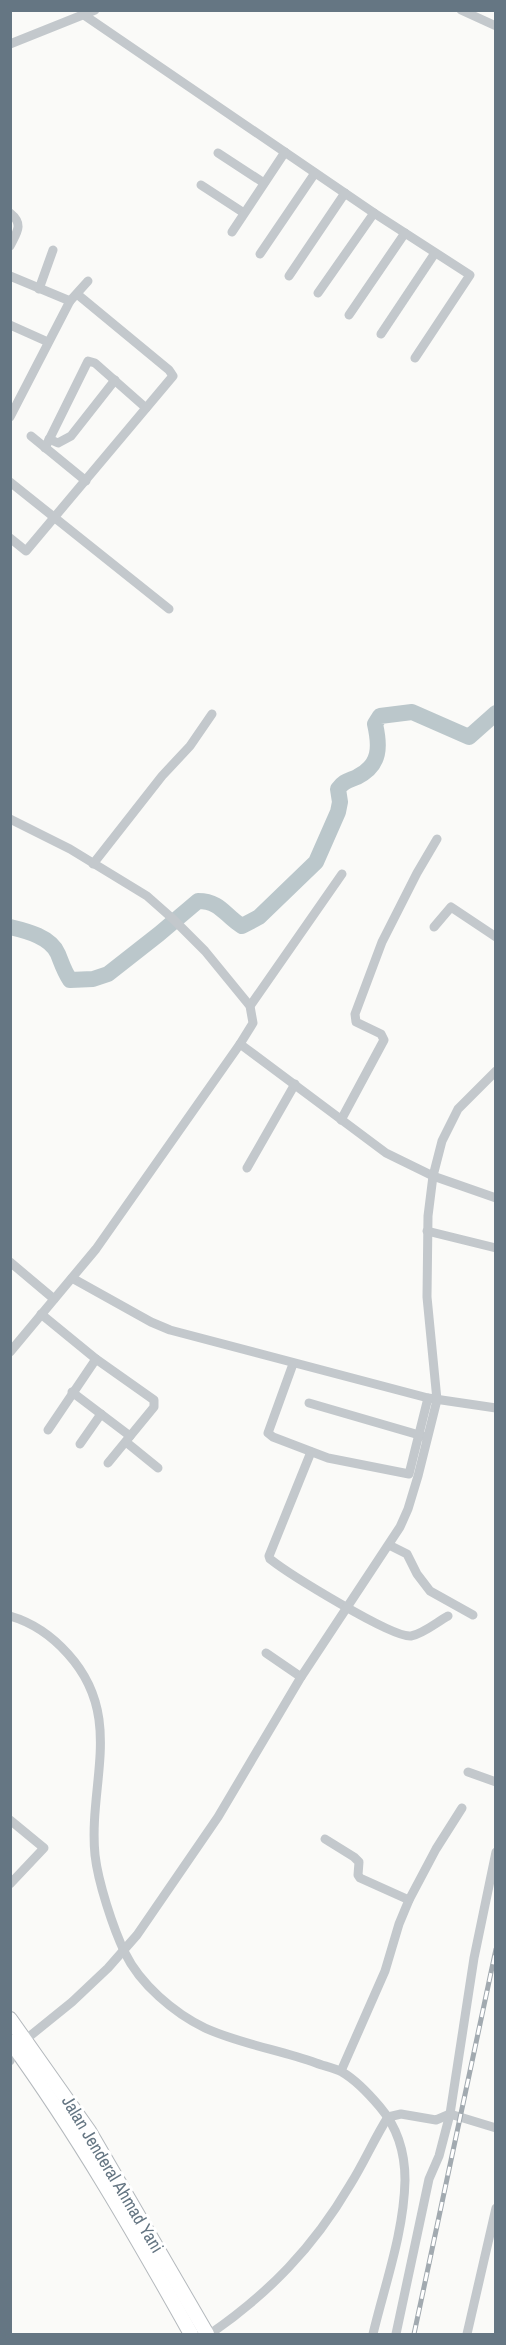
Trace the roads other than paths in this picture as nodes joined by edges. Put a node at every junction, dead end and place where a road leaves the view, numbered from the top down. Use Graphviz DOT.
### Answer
graph roads {
  1 [pos="95,10"];
  2 [pos="461,10"];
  3 [pos="84,15"];
  4 [pos="495,26"];
  5 [pos="10,44"];
  6 [pos="285,152"];
  7 [pos="218,153"];
  8 [pos="315,173"];
  9 [pos="264,183"];
  10 [pos="201,185"];
  11 [pos="345,193"];
  12 [pos="10,213"];
  13 [pos="244,213"];
  14 [pos="374,213"];
  15 [pos="232,232"];
  16 [pos="405,233"];
  17 [pos="10,246"];
  18 [pos="53,250"];
  19 [pos="435,253"];
  20 [pos="260,254"];
  21 [pos="10,276"];
  22 [pos="289,276"];
  23 [pos="88,281"];
  24 [pos="39,289"];
  25 [pos="318,293"];
  26 [pos="73,297"];
  27 [pos="349,315"];
  28 [pos="10,325"];
  29 [pos="381,334"];
  30 [pos="48,342"];
  31 [pos="415,358"];
  32 [pos="115,380"];
  33 [pos="147,408"];
  34 [pos="10,417"];
  35 [pos="31,436"];
  36 [pos="47,443"];
  37 [pos="86,481"];
  38 [pos="10,482"];
  39 [pos="56,518"];
  40 [pos="10,538"];
  41 [pos="169,609"];
  42 [pos="212,714"];
  43 [pos="10,819"];
  44 [pos="437,839"];
  45 [pos="93,864"];
  46 [pos="342,874"];
  47 [pos="434,927"];
  48 [pos="495,937"];
  49 [pos="250,1006"];
  50 [pos="240,1044"];
  51 [pos="495,1071"];
  52 [pos="295,1084"];
  53 [pos="341,1120"];
  54 [pos="247,1168"];
  55 [pos="433,1176"];
  56 [pos="495,1198"];
  57 [pos="427,1231"];
  58 [pos="495,1248"];
  59 [pos="10,1262"];
  60 [pos="72,1278"];
  61 [pos="54,1299"];
  62 [pos="41,1314"];
  63 [pos="10,1352"];
  64 [pos="96,1359"];
  65 [pos="293,1364"];
  66 [pos="72,1392"];
  67 [pos="433,1399"];
  68 [pos="309,1403"];
  69 [pos="495,1408"];
  70 [pos="100,1414"];
  71 [pos="48,1430"];
  72 [pos="424,1436"];
  73 [pos="128,1439"];
  74 [pos="80,1444"];
  75 [pos="311,1452"];
  76 [pos="108,1463"];
  77 [pos="158,1468"];
  78 [pos="413,1475"];
  79 [pos="389,1545"];
  80 [pos="346,1608"];
  81 [pos="473,1615"];
  82 [pos="447,1616"];
  83 [pos="12,1619"];
  84 [pos="266,1653"];
  85 [pos="302,1677"];
  86 [pos="468,1772"];
  87 [pos="495,1782"];
  88 [pos="462,1808"];
  89 [pos="10,1820"];
  90 [pos="325,1839"];
  91 [pos="495,1852"];
  92 [pos="10,1884"];
  93 [pos="409,1900"];
  94 [pos="124,1951"];
  95 [pos="10,2019"];
  96 [pos="15,2048"];
  97 [pos="341,2072"];
  98 [pos="450,2115"];
  99 [pos="388,2117"];
  100 [pos="495,2128"];
  101 [pos="495,2208"];
  102 [pos="485,2256"];
  103 [pos="495,2260"];
  104 [pos="191,2334"];
  105 [pos="209,2334"];
  106 [pos="373,2334"];
  107 [pos="396,2334"];
  108 [pos="466,2334"];
  1 -- 3 [label="street"];
  2 -- 4 [label="street"];
  3 -- 5 [label="street"];
  3 -- 6 [label="street"];
  6 -- 8 [label="street"];
  6 -- 9 [label="street"];
  7 -- 9 [label="street"];
  8 -- 11 [label="street"];
  8 -- 20 [label="street"];
  9 -- 13 [label="street"];
  10 -- 13 [label="street"];
  11 -- 14 [label="street"];
  11 -- 22 [label="street"];
  12 -- 17 [label="street"];
  13 -- 15 [label="street"];
  14 -- 16 [label="street"];
  14 -- 25 [label="street"];
  16 -- 19 [label="street"];
  16 -- 27 [label="street"];
  18 -- 24 [label="street"];
  19 -- 29 [label="street"];
  19 -- 31 [label="street"];
  21 -- 24 [label="street"];
  23 -- 26 [label="street"];
  24 -- 26 [label="street"];
  26 -- 30 [label="street"];
  26 -- 33 [label="street"];
  28 -- 30 [label="street"];
  30 -- 34 [label="street"];
  32 -- 33 [label="street"];
  32 -- 36 [label="street"];
  32 -- 36 [label="street"];
  33 -- 37 [label="street"];
  35 -- 36 [label="street"];
  36 -- 37 [label="street"];
  37 -- 39 [label="street"];
  38 -- 39 [label="street"];
  39 -- 40 [label="street"];
  39 -- 41 [label="street"];
  42 -- 45 [label="street"];
  43 -- 45 [label="street"];
  44 -- 53 [label="street"];
  45 -- 49 [label="street"];
  46 -- 49 [label="street"];
  47 -- 48 [label="street"];
  49 -- 50 [label="street"];
  50 -- 52 [label="street"];
  50 -- 60 [label="street"];
  51 -- 55 [label="street"];
  52 -- 53 [label="street"];
  52 -- 54 [label="street"];
  53 -- 55 [label="street"];
  55 -- 56 [label="street"];
  55 -- 57 [label="street"];
  57 -- 58 [label="street"];
  57 -- 67 [label="street"];
  59 -- 61 [label="street"];
  60 -- 61 [label="street"];
  60 -- 65 [label="street"];
  61 -- 62 [label="street"];
  62 -- 63 [label="street"];
  62 -- 64 [label="street"];
  64 -- 66 [label="street"];
  64 -- 73 [label="street"];
  65 -- 67 [label="street"];
  65 -- 75 [label="street"];
  66 -- 70 [label="street"];
  66 -- 71 [label="street"];
  67 -- 69 [label="street"];
  67 -- 72 [label="street"];
  68 -- 72 [label="street"];
  70 -- 73 [label="street"];
  70 -- 74 [label="street"];
  72 -- 78 [label="street"];
  73 -- 76 [label="street"];
  73 -- 77 [label="street"];
  75 -- 78 [label="street"];
  75 -- 80 [label="street"];
  78 -- 79 [label="street"];
  79 -- 80 [label="street"];
  79 -- 81 [label="street"];
  80 -- 82 [label="street"];
  80 -- 85 [label="street"];
  83 -- 94 [label="street"];
  84 -- 85 [label="street"];
  85 -- 94 [label="street"];
  86 -- 87 [label="street"];
  88 -- 93 [label="street"];
  89 -- 92 [label="street"];
  90 -- 93 [label="street"];
  91 -- 98 [label="street"];
  93 -- 97 [label="street"];
  94 -- 96 [label="street"];
  94 -- 97 [label="street"];
  95 -- 96 [label="highway, Jalan Jenderal Ahmad Yani"];
  96 -- 104 [label="highway"];
  96 -- 105 [label="highway, Jalan Jenderal Ahmad Yani"];
  97 -- 99 [label="street"];
  98 -- 99 [label="street"];
  98 -- 100 [label="street"];
  98 -- 107 [label="street"];
  99 -- 105 [label="street"];
  99 -- 106 [label="street"];
  101 -- 102 [label="street"];
  102 -- 103 [label="street"];
  102 -- 108 [label="street"];
}
